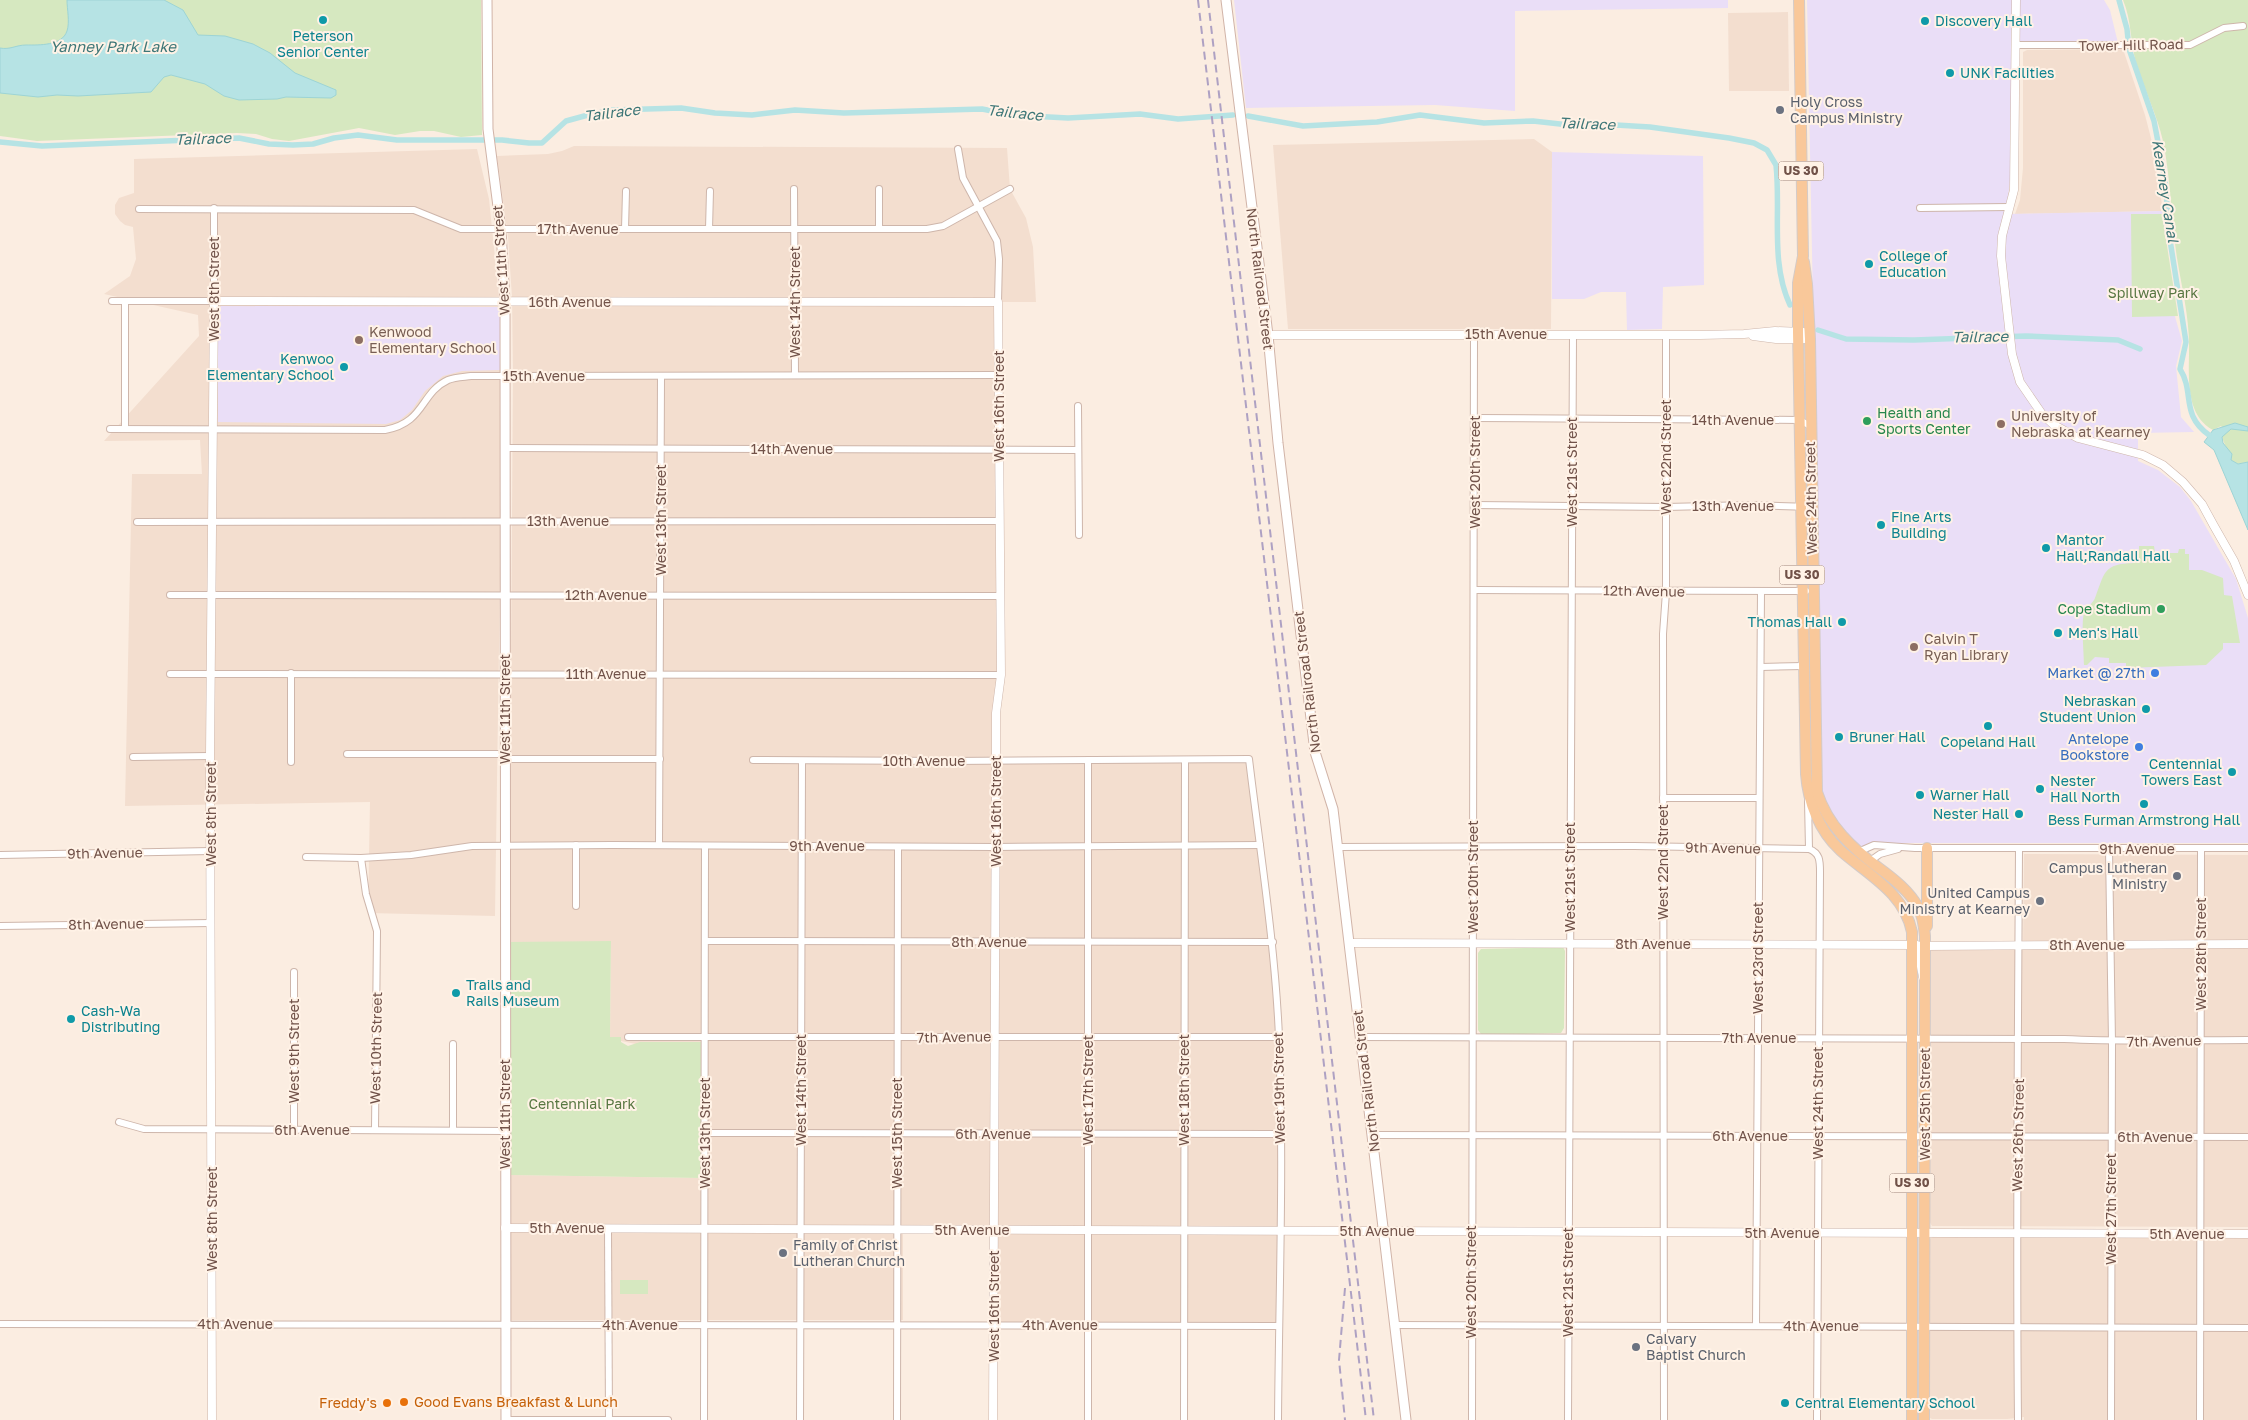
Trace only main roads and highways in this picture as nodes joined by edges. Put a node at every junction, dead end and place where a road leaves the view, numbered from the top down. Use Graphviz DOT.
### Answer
graph roads {
  1 [pos="487,0"];
  2 [pos="1226,0"];
  3 [pos="1799,0"];
  4 [pos="1802,256"];
  5 [pos="1927,848"];
  6 [pos="1854,854"];
  7 [pos="1867,872"];
  8 [pos="1926,941"];
  9 [pos="506,1420"];
  10 [pos="1406,1420"];
  11 [pos="1912,1420"];
  12 [pos="1924,1420"];
  1 -- 9 [label="main road, West 11th Street"];
  2 -- 10 [label="main road, North Railroad Street"];
  3 -- 4 [label="main road, West 24th Street / US 30"];
  4 -- 6 [label="main road, West 24th Street / US 30"];
  4 -- 6 [label="main road, West 24th Street / US 30"];
  5 -- 8 [label="main road"];
  6 -- 7 [label="main road, West 24th Street / US 30"];
  6 -- 8 [label="main road, West 25th Street / US 30"];
  7 -- 11 [label="main road, West 25th Street / US 30"];
  8 -- 12 [label="main road, West 25th Street / US 30"];
}
